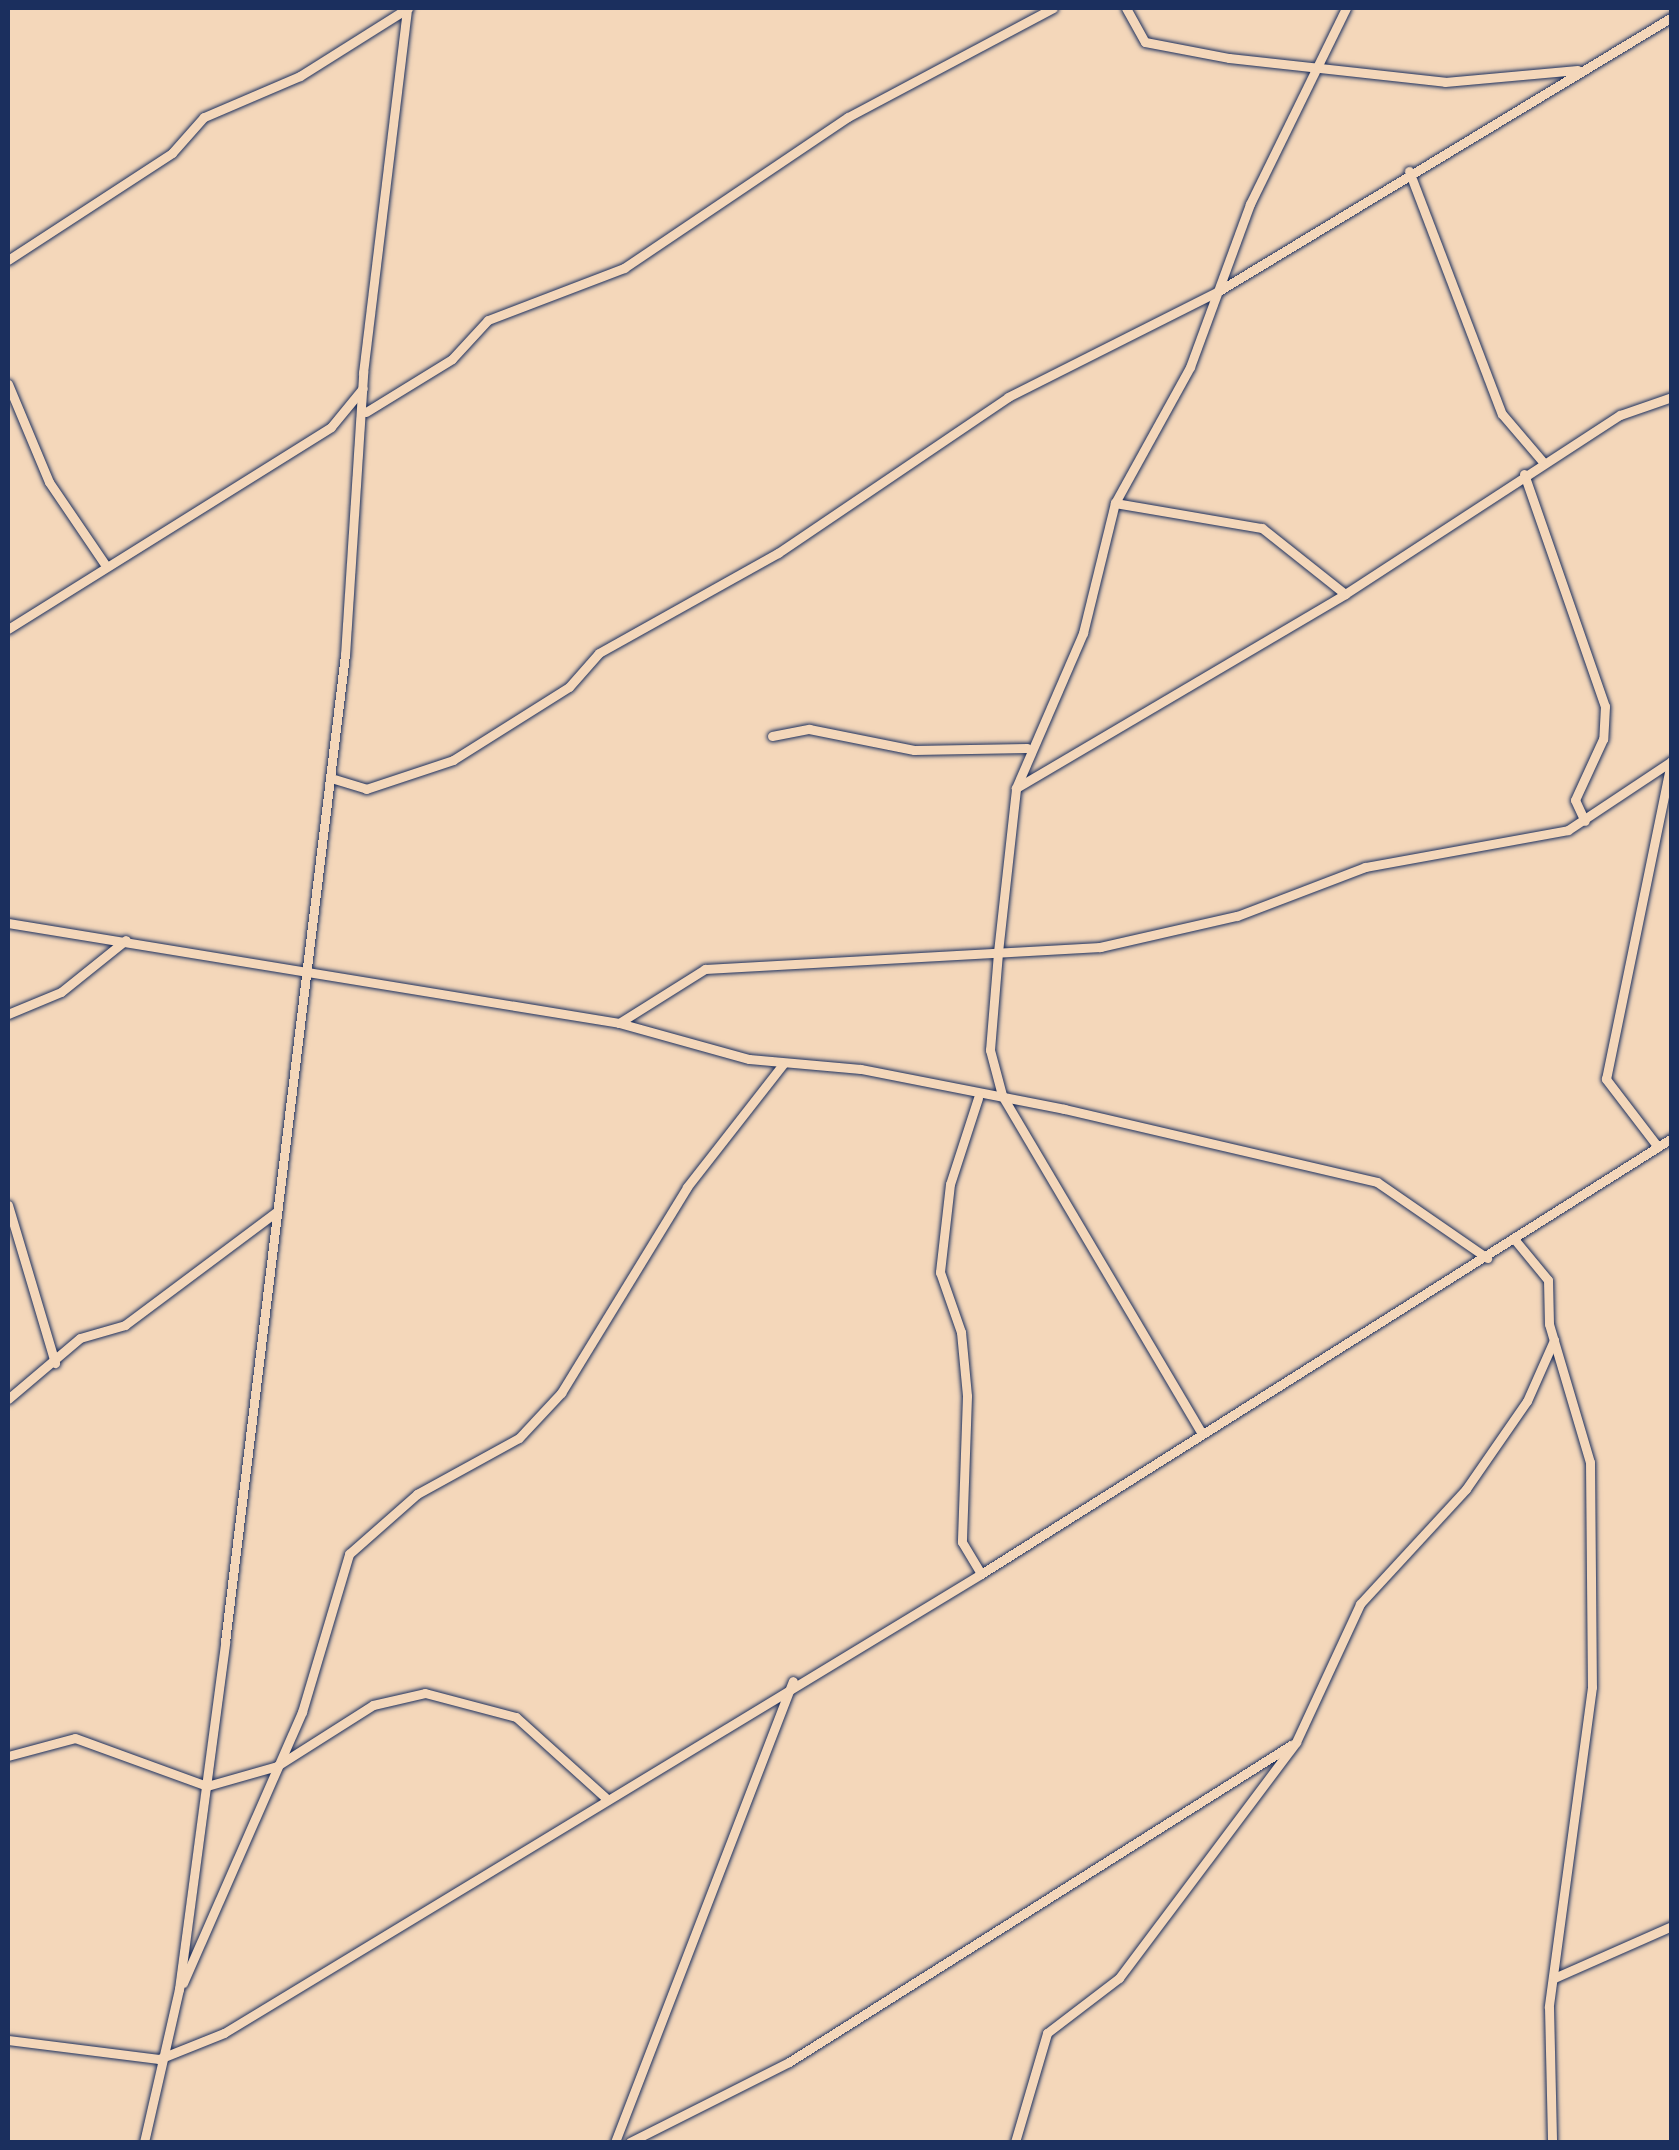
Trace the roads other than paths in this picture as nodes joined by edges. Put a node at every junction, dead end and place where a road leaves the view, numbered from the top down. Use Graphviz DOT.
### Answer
graph roads {
  1 [pos="407,8"];
  2 [pos="1054,8"];
  3 [pos="1126,8"];
  4 [pos="1346,8"];
  5 [pos="1672,17"];
  6 [pos="1321,63"];
  7 [pos="1578,70"];
  8 [pos="1409,171"];
  9 [pos="8,260"];
  10 [pos="1217,292"];
  11 [pos="8,384"];
  12 [pos="363,388"];
  13 [pos="1672,398"];
  14 [pos="366,412"];
  15 [pos="1543,462"];
  16 [pos="1524,474"];
  17 [pos="1115,503"];
  18 [pos="106,566"];
  19 [pos="1344,594"];
  20 [pos="8,629"];
  21 [pos="772,736"];
  22 [pos="1027,748"];
  23 [pos="1671,761"];
  24 [pos="331,778"];
  25 [pos="1016,788"];
  26 [pos="1586,821"];
  27 [pos="8,923"];
  28 [pos="126,940"];
  29 [pos="998,952"];
  30 [pos="306,974"];
  31 [pos="8,1014"];
  32 [pos="619,1023"];
  33 [pos="783,1064"];
  34 [pos="1002,1095"];
  35 [pos="978,1098"];
  36 [pos="1672,1138"];
  37 [pos="1658,1147"];
  38 [pos="8,1205"];
  39 [pos="276,1212"];
  40 [pos="1515,1240"];
  41 [pos="1487,1258"];
  42 [pos="1554,1340"];
  43 [pos="55,1363"];
  44 [pos="8,1399"];
  45 [pos="1201,1432"];
  46 [pos="981,1574"];
  47 [pos="793,1681"];
  48 [pos="1296,1742"];
  49 [pos="8,1756"];
  50 [pos="277,1766"];
  51 [pos="206,1786"];
  52 [pos="606,1797"];
  53 [pos="1672,1926"];
  54 [pos="1554,1978"];
  55 [pos="179,1990"];
  56 [pos="8,2040"];
  57 [pos="160,2059"];
  58 [pos="144,2142"];
  59 [pos="615,2142"];
  60 [pos="630,2142"];
  61 [pos="1015,2142"];
  62 [pos="1552,2142"];
  1 -- 9 [label="street"];
  1 -- 12 [label="street"];
  2 -- 14 [label="street"];
  3 -- 6 [label="street"];
  4 -- 6 [label="street"];
  5 -- 7 [label="street"];
  6 -- 7 [label="street"];
  6 -- 10 [label="street"];
  7 -- 8 [label="street"];
  8 -- 10 [label="street"];
  8 -- 15 [label="street"];
  10 -- 17 [label="street"];
  10 -- 24 [label="street"];
  11 -- 18 [label="street"];
  12 -- 14 [label="street"];
  12 -- 18 [label="street"];
  13 -- 15 [label="street"];
  14 -- 24 [label="street"];
  15 -- 16 [label="street"];
  16 -- 19 [label="street"];
  16 -- 26 [label="street"];
  17 -- 19 [label="street"];
  17 -- 22 [label="street"];
  18 -- 20 [label="street"];
  19 -- 25 [label="street"];
  21 -- 22 [label="street"];
  22 -- 25 [label="street"];
  23 -- 26 [label="street"];
  23 -- 37 [label="street"];
  24 -- 30 [label="street"];
  25 -- 29 [label="street"];
  26 -- 29 [label="street"];
  27 -- 28 [label="street"];
  28 -- 30 [label="street"];
  28 -- 31 [label="street"];
  29 -- 32 [label="street"];
  29 -- 34 [label="street"];
  30 -- 32 [label="street"];
  30 -- 39 [label="street"];
  32 -- 33 [label="street"];
  33 -- 35 [label="street"];
  33 -- 50 [label="street"];
  34 -- 35 [label="street"];
  34 -- 41 [label="street"];
  34 -- 45 [label="street"];
  35 -- 46 [label="street"];
  36 -- 37 [label="street"];
  37 -- 40 [label="street"];
  38 -- 43 [label="street"];
  39 -- 43 [label="street"];
  39 -- 51 [label="street"];
  40 -- 41 [label="street"];
  40 -- 42 [label="street"];
  41 -- 45 [label="street"];
  42 -- 48 [label="street"];
  42 -- 54 [label="street"];
  43 -- 44 [label="street"];
  45 -- 46 [label="street"];
  46 -- 47 [label="street"];
  47 -- 52 [label="street"];
  47 -- 59 [label="street"];
  48 -- 60 [label="street"];
  48 -- 61 [label="street"];
  49 -- 51 [label="street"];
  50 -- 51 [label="street"];
  50 -- 52 [label="street"];
  50 -- 55 [label="street"];
  51 -- 55 [label="street"];
  52 -- 57 [label="street"];
  53 -- 54 [label="street"];
  54 -- 62 [label="street"];
  55 -- 57 [label="street"];
  56 -- 57 [label="street"];
  57 -- 58 [label="street"];
}
